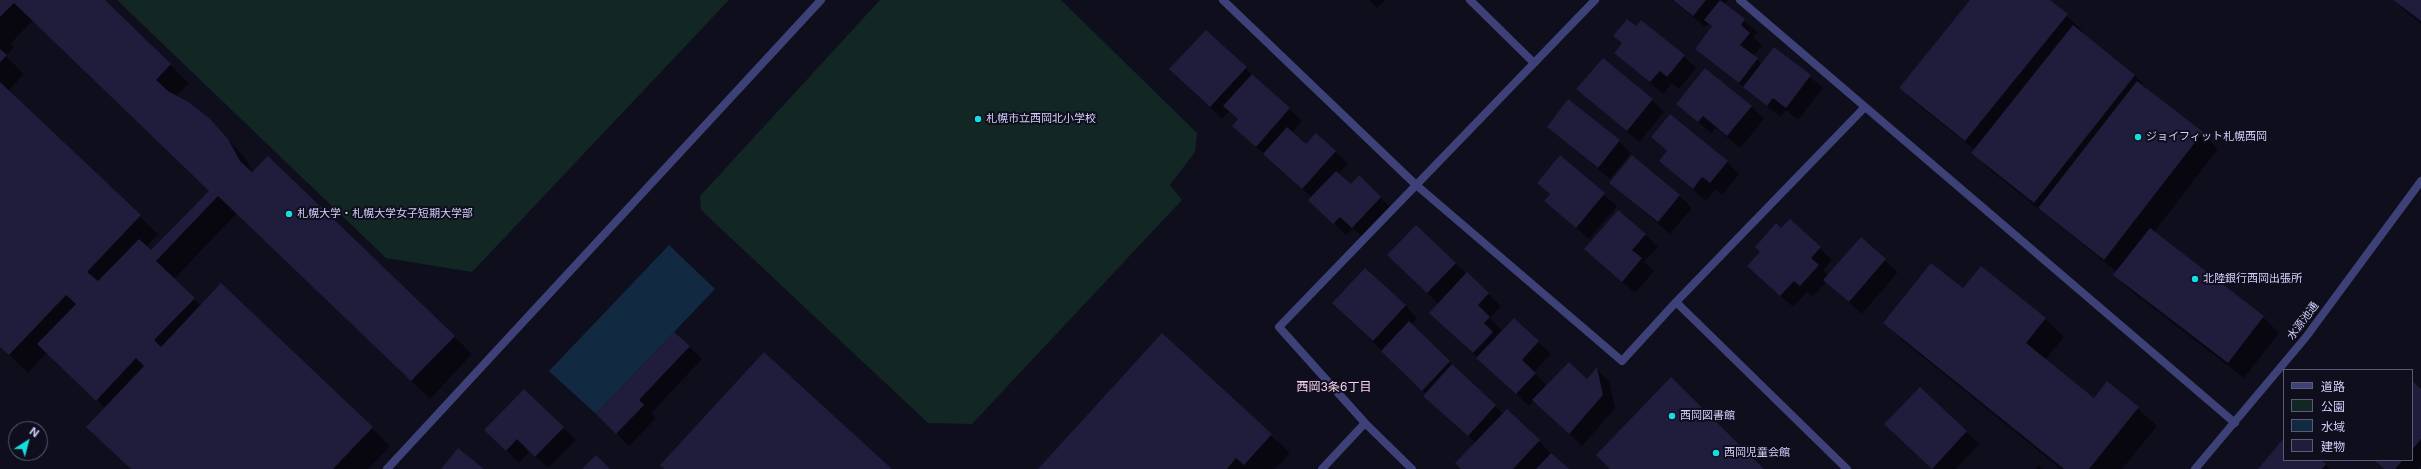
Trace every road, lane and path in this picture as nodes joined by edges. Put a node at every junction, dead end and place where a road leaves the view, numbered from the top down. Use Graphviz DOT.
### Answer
graph roads {
  1 [pos="821,0"];
  2 [pos="1223,0"];
  3 [pos="1470,0"];
  4 [pos="1595,0"];
  5 [pos="1740,0"];
  6 [pos="1534,63"];
  7 [pos="1865,107"];
  8 [pos="2421,181"];
  9 [pos="1415,184"];
  10 [pos="1676,302"];
  11 [pos="1365,423"];
  12 [pos="2235,424"];
  13 [pos="387,469"];
  14 [pos="1322,469"];
  15 [pos="1412,469"];
  16 [pos="1847,469"];
  17 [pos="2195,469"];
  1 -- 13 [label="street"];
  2 -- 9 [label="street"];
  3 -- 6 [label="street"];
  4 -- 6 [label="street"];
  5 -- 7 [label="street"];
  6 -- 9 [label="street"];
  7 -- 10 [label="street"];
  7 -- 12 [label="street"];
  8 -- 12 [label="street, 水源池通"];
  9 -- 10 [label="street"];
  9 -- 11 [label="street"];
  10 -- 16 [label="street"];
  11 -- 14 [label="street"];
  11 -- 15 [label="street"];
  12 -- 17 [label="street, 水源池通"];
}
